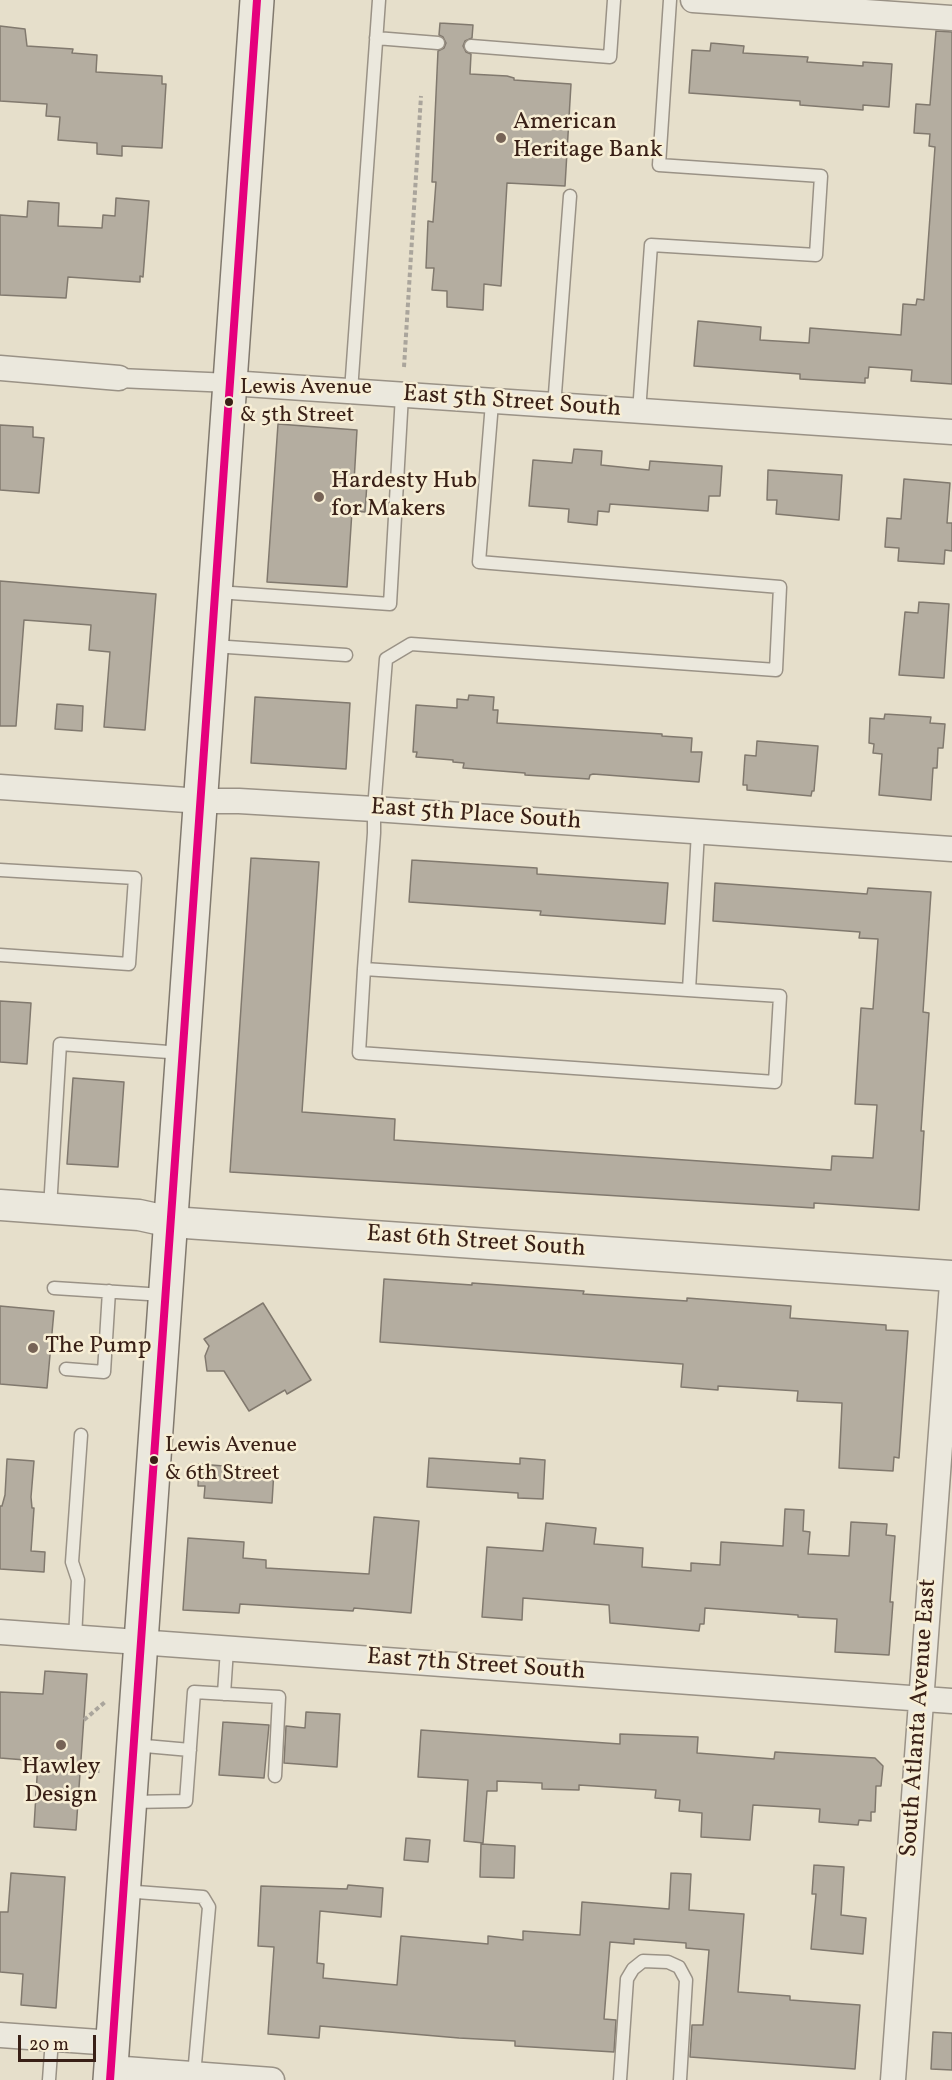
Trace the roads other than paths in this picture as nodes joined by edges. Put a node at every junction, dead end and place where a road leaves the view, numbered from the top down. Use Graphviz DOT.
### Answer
graph roads {
  1 [pos="257,0"];
  2 [pos="379,0"];
  3 [pos="614,0"];
  4 [pos="670,0"];
  5 [pos="693,0"];
  6 [pos="952,18"];
  7 [pos="376,38"];
  8 [pos="438,43"];
  9 [pos="471,46"];
  10 [pos="570,196"];
  11 [pos="0,368"];
  12 [pos="119,378"];
  13 [pos="230,383"];
  14 [pos="351,392"];
  15 [pos="402,395"];
  16 [pos="492,403"];
  17 [pos="554,406"];
  18 [pos="639,412"];
  19 [pos="952,432"];
  20 [pos="216,591"];
  21 [pos="212,646"];
  22 [pos="346,655"];
  23 [pos="0,787"];
  24 [pos="201,801"];
  25 [pos="374,809"];
  26 [pos="698,832"];
  27 [pos="952,849"];
  28 [pos="0,870"];
  29 [pos="0,955"];
  30 [pos="364,969"];
  31 [pos="689,990"];
  32 [pos="183,1053"];
  33 [pos="0,1205"];
  34 [pos="50,1208"];
  35 [pos="171,1222"];
  36 [pos="952,1276"];
  37 [pos="952,1284"];
  38 [pos="54,1288"];
  39 [pos="109,1291"];
  40 [pos="166,1295"];
  41 [pos="66,1369"];
  42 [pos="81,1435"];
  43 [pos="0,1632"];
  44 [pos="75,1638"];
  45 [pos="140,1643"];
  46 [pos="227,1649"];
  47 [pos="224,1694"];
  48 [pos="922,1698"];
  49 [pos="952,1701"];
  50 [pos="133,1745"];
  51 [pos="190,1750"];
  52 [pos="275,1776"];
  53 [pos="129,1802"];
  54 [pos="123,1891"];
  55 [pos="0,2035"];
  56 [pos="52,2039"];
  57 [pos="111,2064"];
  58 [pos="194,2075"];
  59 [pos="229,2079"];
  60 [pos="49,2080"];
  61 [pos="272,2080"];
  62 [pos="620,2080"];
  63 [pos="680,2080"];
  64 [pos="893,2080"];
  1 -- 13 [label="main road"];
  2 -- 7 [label="lane"];
  3 -- 9 [label="lane"];
  4 -- 18 [label="lane"];
  5 -- 6 [label="street"];
  7 -- 8 [label="lane"];
  7 -- 14 [label="lane"];
  10 -- 17 [label="lane"];
  11 -- 12 [label="street, East 5th Street South"];
  12 -- 13 [label="street, East 5th Street South"];
  13 -- 14 [label="street, East 5th Street South"];
  13 -- 20 [label="main road"];
  14 -- 15 [label="street, East 5th Street South"];
  15 -- 16 [label="street, East 5th Street South"];
  15 -- 20 [label="lane"];
  16 -- 17 [label="street, East 5th Street South"];
  16 -- 25 [label="lane"];
  17 -- 18 [label="street, East 5th Street South"];
  18 -- 19 [label="street, East 5th Street South"];
  20 -- 21 [label="main road"];
  21 -- 22 [label="lane"];
  21 -- 24 [label="main road"];
  23 -- 24 [label="street, East 5th Place South"];
  24 -- 25 [label="street, East 5th Place South"];
  24 -- 32 [label="main road"];
  25 -- 26 [label="street, East 5th Place South"];
  25 -- 30 [label="lane"];
  26 -- 27 [label="street, East 5th Place South"];
  26 -- 31 [label="lane"];
  28 -- 29 [label="lane"];
  30 -- 31 [label="lane"];
  30 -- 31 [label="lane"];
  32 -- 34 [label="lane"];
  32 -- 35 [label="main road"];
  33 -- 34 [label="street, East 6th Street South"];
  34 -- 35 [label="street, East 6th Street South"];
  35 -- 36 [label="street, East 6th Street South"];
  35 -- 40 [label="main road"];
  37 -- 48 [label="street, South Atlanta Avenue East"];
  38 -- 39 [label="lane"];
  39 -- 40 [label="lane"];
  39 -- 41 [label="lane"];
  40 -- 45 [label="main road"];
  42 -- 44 [label="lane"];
  43 -- 44 [label="street, East 7th Street South"];
  44 -- 45 [label="street, East 7th Street South"];
  45 -- 46 [label="street, East 7th Street South"];
  45 -- 50 [label="main road"];
  46 -- 47 [label="lane"];
  46 -- 48 [label="street, East 7th Street South"];
  47 -- 51 [label="lane"];
  47 -- 52 [label="lane"];
  48 -- 49 [label="street, East 7th Street South"];
  48 -- 64 [label="street, South Atlanta Avenue East"];
  50 -- 51 [label="lane"];
  50 -- 53 [label="main road"];
  51 -- 53 [label="lane"];
  53 -- 54 [label="main road"];
  54 -- 57 [label="main road"];
  54 -- 58 [label="lane"];
  55 -- 56 [label="street"];
  56 -- 57 [label="street"];
  56 -- 60 [label="lane"];
  57 -- 58 [label="street"];
  58 -- 59 [label="street"];
  59 -- 61 [label="street"];
  62 -- 63 [label="lane"];
}
